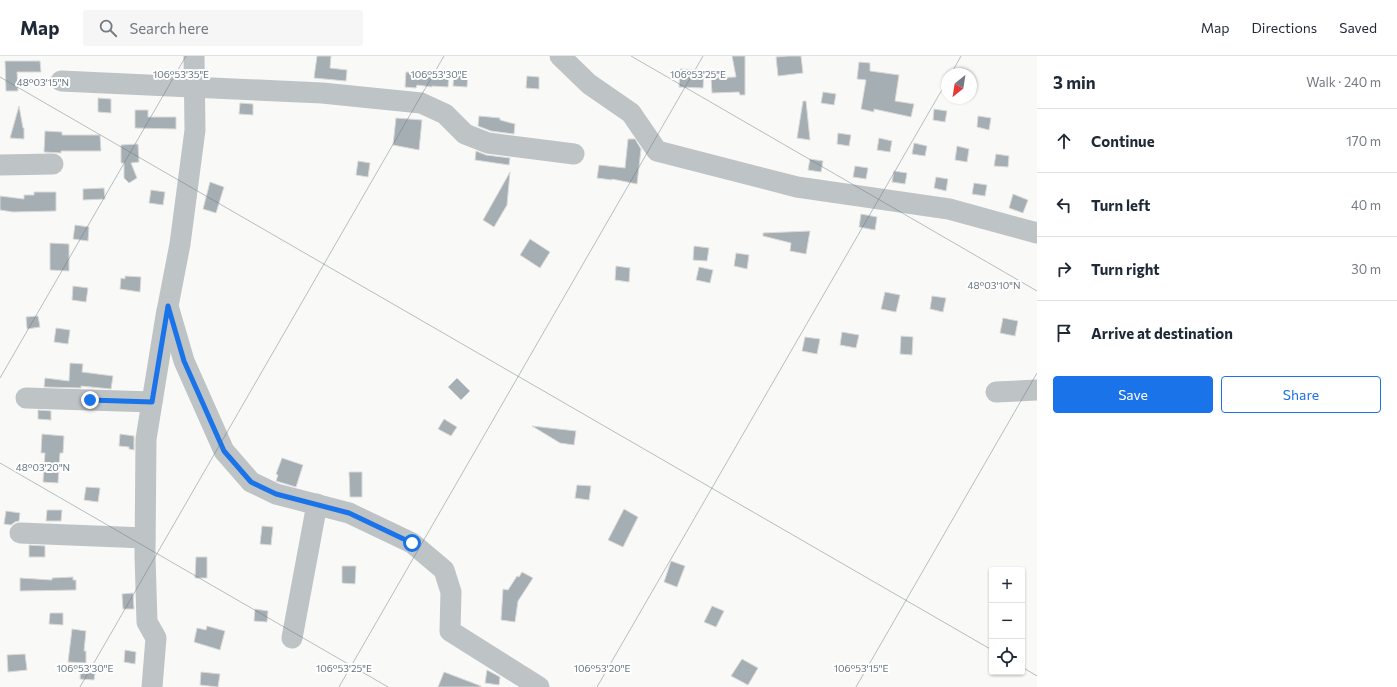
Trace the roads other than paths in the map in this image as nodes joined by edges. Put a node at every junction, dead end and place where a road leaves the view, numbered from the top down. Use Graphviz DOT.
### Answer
graph roads {
  1 [pos="194,56"];
  2 [pos="560,56"];
  3 [pos="61,81"];
  4 [pos="195,88"];
  5 [pos="574,154"];
  6 [pos="53,164"];
  7 [pos="0,165"];
  8 [pos="1037,233"];
  9 [pos="168,306"];
  10 [pos="1037,390"];
  11 [pos="996,392"];
  12 [pos="26,398"];
  13 [pos="152,402"];
  14 [pos="317,504"];
  15 [pos="20,533"];
  16 [pos="145,538"];
  17 [pos="292,638"];
  18 [pos="152,687"];
  19 [pos="538,687"];
  1 -- 4 [label="street"];
  2 -- 8 [label="street"];
  3 -- 4 [label="street"];
  4 -- 5 [label="street"];
  4 -- 9 [label="street"];
  6 -- 7 [label="street"];
  9 -- 13 [label="street"];
  9 -- 14 [label="street"];
  10 -- 11 [label="street"];
  12 -- 13 [label="street"];
  13 -- 16 [label="street"];
  14 -- 17 [label="street"];
  14 -- 19 [label="street"];
  15 -- 16 [label="street"];
  16 -- 18 [label="street"];
}
